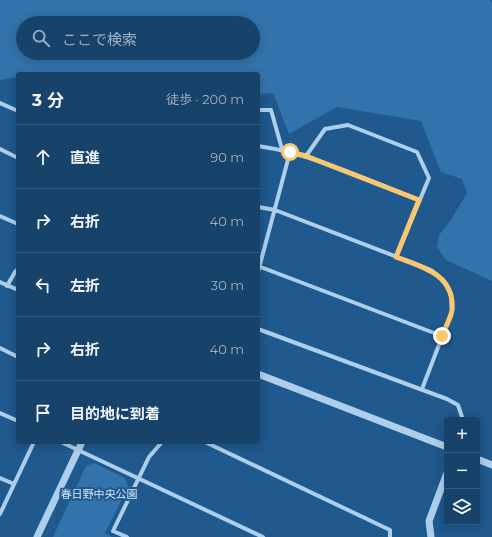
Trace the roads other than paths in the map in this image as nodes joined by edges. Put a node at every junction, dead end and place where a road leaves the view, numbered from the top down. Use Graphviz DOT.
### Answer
graph roads {
  1 [pos="0,103"];
  2 [pos="16,110"];
  3 [pos="260,110"];
  4 [pos="260,146"];
  5 [pos="0,149"];
  6 [pos="282,149"];
  7 [pos="290,152"];
  8 [pos="306,156"];
  9 [pos="16,157"];
  10 [pos="419,200"];
  11 [pos="260,207"];
  12 [pos="275,210"];
  13 [pos="0,216"];
  14 [pos="16,223"];
  15 [pos="396,257"];
  16 [pos="260,262"];
  17 [pos="260,266"];
  18 [pos="16,271"];
  19 [pos="0,282"];
  20 [pos="7,286"];
  21 [pos="16,289"];
  22 [pos="260,329"];
  23 [pos="442,336"];
  24 [pos="0,348"];
  25 [pos="16,356"];
  26 [pos="260,375"];
  27 [pos="422,389"];
  28 [pos="0,413"];
  29 [pos="464,417"];
  30 [pos="16,420"];
  31 [pos="33,444"];
  32 [pos="65,444"];
  33 [pos="81,444"];
  34 [pos="160,444"];
  35 [pos="209,444"];
  36 [pos="444,446"];
  37 [pos="78,450"];
  38 [pos="480,460"];
  39 [pos="492,465"];
  40 [pos="0,478"];
  41 [pos="139,478"];
  42 [pos="444,480"];
  43 [pos="14,484"];
  44 [pos="0,514"];
  45 [pos="37,537"];
  46 [pos="127,537"];
  47 [pos="263,537"];
  48 [pos="390,537"];
  49 [pos="430,537"];
  1 -- 2 [label="street"];
  3 -- 6 [label="street"];
  4 -- 6 [label="street"];
  5 -- 9 [label="street"];
  6 -- 7 [label="street"];
  7 -- 8 [label="street"];
  7 -- 12 [label="street"];
  8 -- 10 [label="street"];
  8 -- 10 [label="street"];
  10 -- 15 [label="street"];
  11 -- 12 [label="street"];
  12 -- 15 [label="street"];
  12 -- 16 [label="street"];
  13 -- 14 [label="street"];
  15 -- 23 [label="street"];
  17 -- 23 [label="street"];
  18 -- 20 [label="street"];
  19 -- 20 [label="street"];
  20 -- 21 [label="street"];
  22 -- 27 [label="street"];
  23 -- 27 [label="street"];
  24 -- 25 [label="street"];
  26 -- 36 [label="street"];
  27 -- 29 [label="street"];
  28 -- 30 [label="street"];
  31 -- 43 [label="street"];
  32 -- 37 [label="street"];
  33 -- 37 [label="street"];
  34 -- 41 [label="street"];
  35 -- 48 [label="street"];
  37 -- 41 [label="street"];
  37 -- 45 [label="street"];
  38 -- 39 [label="street"];
  40 -- 43 [label="street"];
  41 -- 46 [label="street"];
  41 -- 47 [label="street"];
  42 -- 49 [label="street"];
  43 -- 44 [label="street"];
}
